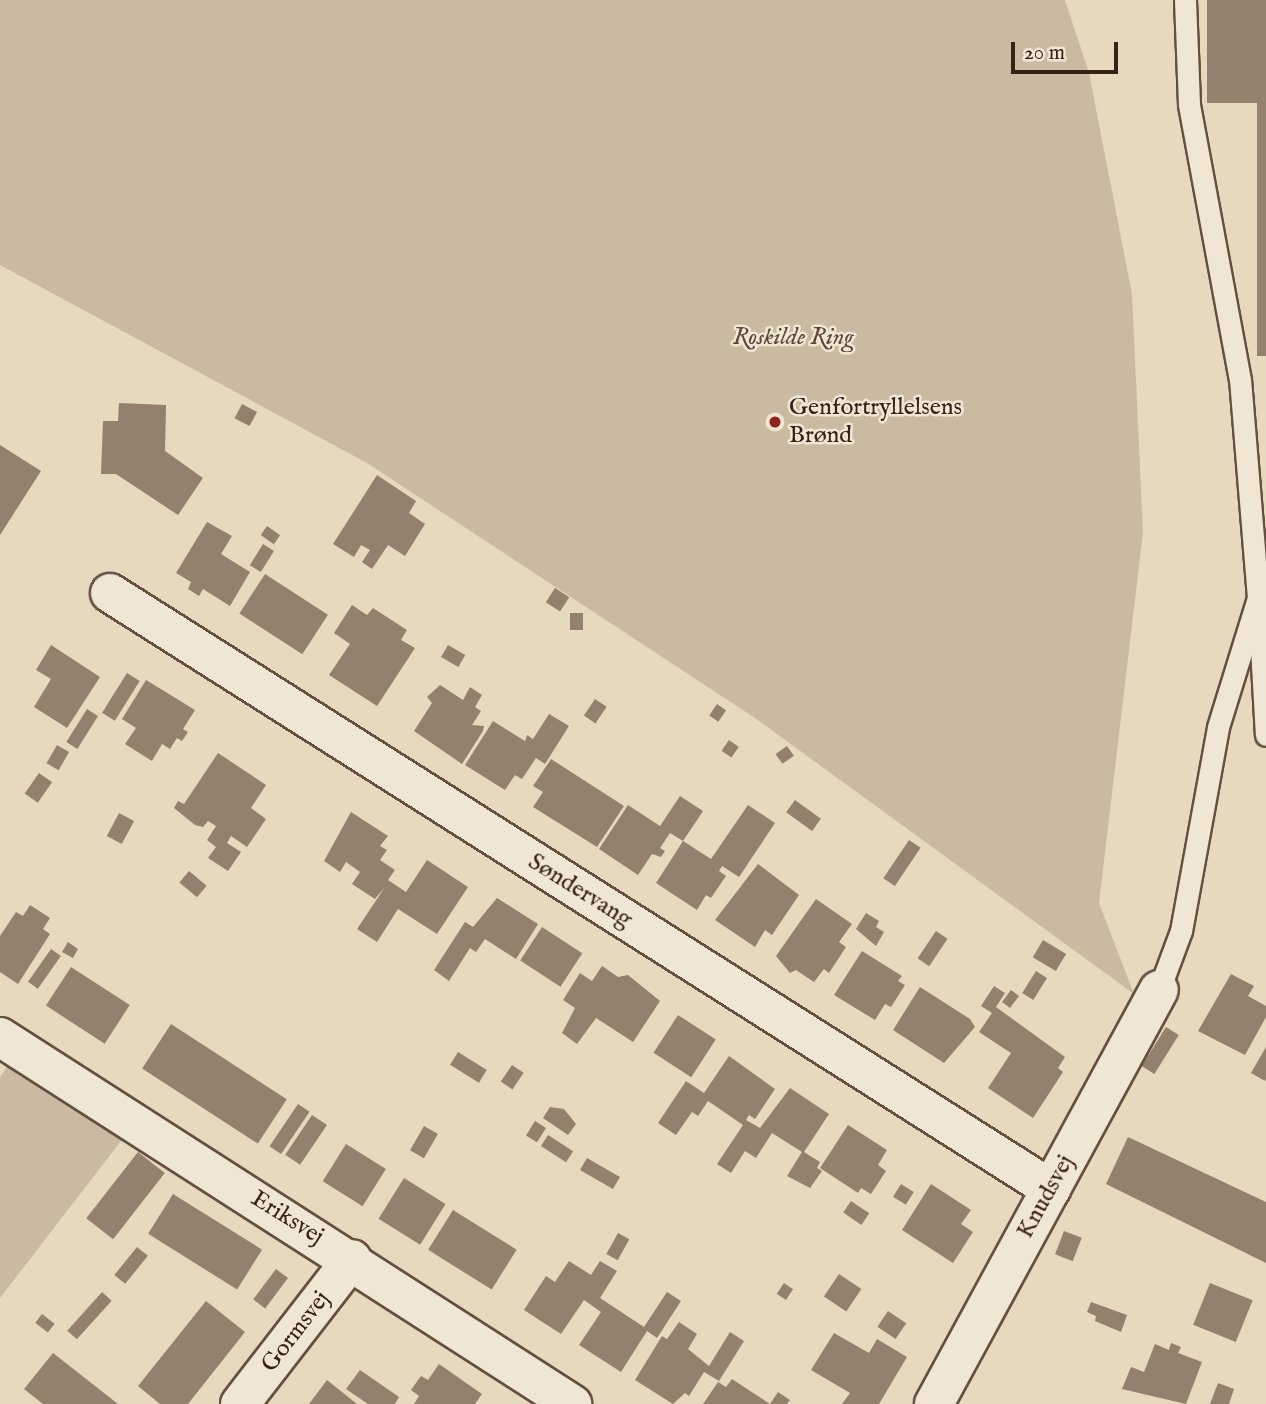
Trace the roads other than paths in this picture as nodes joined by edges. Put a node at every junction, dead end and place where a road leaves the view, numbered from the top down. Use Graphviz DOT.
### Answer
graph roads {
  1 [pos="1185,0"];
  2 [pos="110,593"];
  3 [pos="1258,598"];
  4 [pos="1266,735"];
  5 [pos="1158,990"];
  6 [pos="0,1037"];
  7 [pos="1051,1189"];
  8 [pos="352,1259"];
  9 [pos="240,1404"];
  10 [pos="572,1404"];
  11 [pos="934,1404"];
  1 -- 3 [label="lane"];
  2 -- 7 [label="street, Søndervang"];
  3 -- 4 [label="lane"];
  3 -- 5 [label="lane"];
  5 -- 7 [label="street, Knudsvej"];
  6 -- 8 [label="street, Eriksvej"];
  7 -- 11 [label="street, Knudsvej"];
  8 -- 9 [label="street, Gormsvej"];
  8 -- 10 [label="street, Eriksvej"];
}
